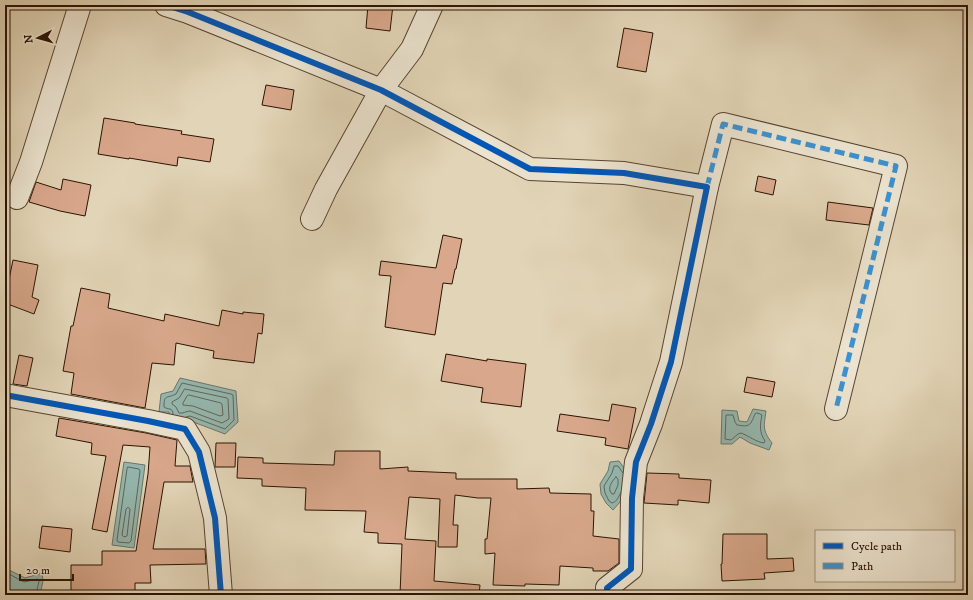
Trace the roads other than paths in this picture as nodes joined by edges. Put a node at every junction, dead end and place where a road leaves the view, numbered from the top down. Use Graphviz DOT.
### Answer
graph roads {
  1 [pos="80,5"];
  2 [pos="166,5"];
  3 [pos="432,5"];
  4 [pos="381,90"];
  5 [pos="707,187"];
  6 [pos="17,198"];
  7 [pos="312,219"];
  8 [pos="5,395"];
  9 [pos="836,409"];
  10 [pos="221,595"];
  11 [pos="607,595"];
  1 -- 6 [label="street"];
  2 -- 4 [label="street"];
  3 -- 4 [label="street"];
  4 -- 5 [label="street"];
  4 -- 7 [label="street"];
  5 -- 9 [label="street"];
  5 -- 11 [label="street"];
  8 -- 10 [label="street"];
}
